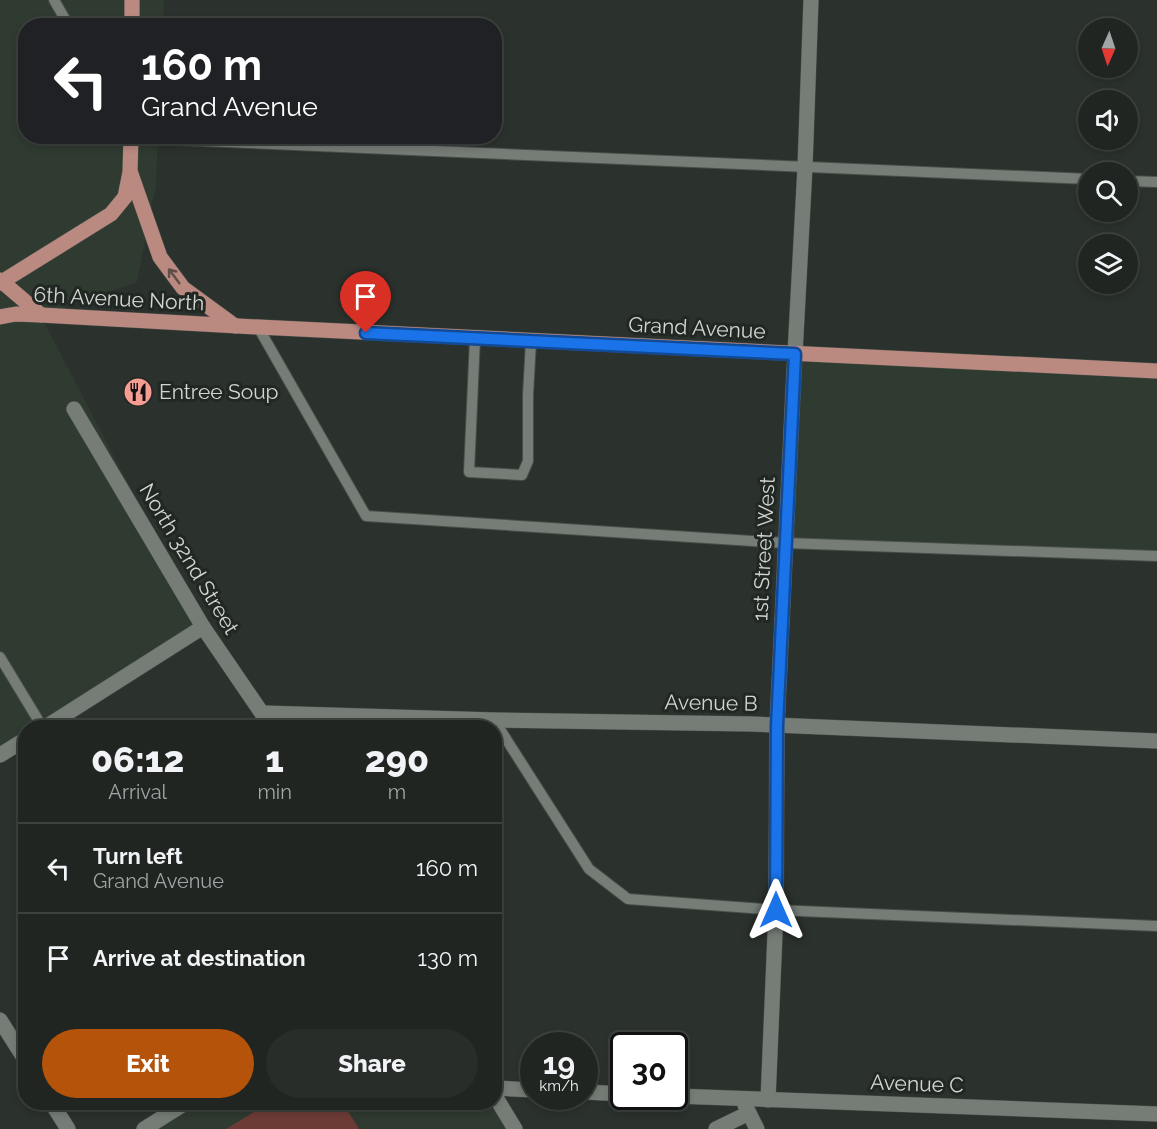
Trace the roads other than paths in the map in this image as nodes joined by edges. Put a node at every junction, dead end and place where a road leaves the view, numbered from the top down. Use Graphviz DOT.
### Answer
graph roads {
  1 [pos="54,0"];
  2 [pos="132,0"];
  3 [pos="811,0"];
  4 [pos="64,18"];
  5 [pos="132,18"];
  6 [pos="131,144"];
  7 [pos="288,144"];
  8 [pos="805,167"];
  9 [pos="130,172"];
  10 [pos="1078,179"];
  11 [pos="1138,181"];
  12 [pos="1157,182"];
  13 [pos="0,281"];
  14 [pos="41,315"];
  15 [pos="0,317"];
  16 [pos="236,326"];
  17 [pos="258,327"];
  18 [pos="475,338"];
  19 [pos="531,341"];
  20 [pos="795,354"];
  21 [pos="1157,371"];
  22 [pos="74,409"];
  23 [pos="785,543"];
  24 [pos="1157,556"];
  25 [pos="203,627"];
  26 [pos="0,657"];
  27 [pos="263,713"];
  28 [pos="38,720"];
  29 [pos="56,720"];
  30 [pos="267,720"];
  31 [pos="406,720"];
  32 [pos="502,724"];
  33 [pos="777,726"];
  34 [pos="1157,741"];
  35 [pos="18,744"];
  36 [pos="502,744"];
  37 [pos="0,755"];
  38 [pos="776,910"];
  39 [pos="1157,926"];
  40 [pos="0,1020"];
  41 [pos="18,1048"];
  42 [pos="502,1088"];
  43 [pos="520,1089"];
  44 [pos="688,1098"];
  45 [pos="768,1100"];
  46 [pos="746,1106"];
  47 [pos="502,1108"];
  48 [pos="56,1110"];
  49 [pos="174,1110"];
  50 [pos="1157,1114"];
  51 [pos="68,1129"];
  52 [pos="144,1129"];
  53 [pos="515,1129"];
  54 [pos="716,1129"];
  55 [pos="757,1129"];
  1 -- 4 [label="lane"];
  2 -- 5 [label="main road"];
  3 -- 8 [label="street, 1st Street West"];
  6 -- 9 [label="main road"];
  7 -- 8 [label="lane"];
  8 -- 10 [label="lane"];
  8 -- 20 [label="street, 1st Street West"];
  9 -- 13 [label="main road, 6th Avenue North"];
  16 -- 9 [label="main road, one-way"];
  11 -- 12 [label="lane"];
  13 -- 14 [label="main road"];
  14 -- 15 [label="main road, 6th Avenue North"];
  14 -- 16 [label="main road, 6th Avenue North"];
  16 -- 17 [label="main road, Grand Avenue"];
  17 -- 18 [label="main road, Grand Avenue"];
  17 -- 23 [label="lane"];
  18 -- 19 [label="main road, Grand Avenue"];
  18 -- 19 [label="lane"];
  19 -- 20 [label="main road, Grand Avenue"];
  20 -- 21 [label="main road, Grand Avenue"];
  20 -- 23 [label="street, 1st Street West"];
  22 -- 25 [label="street, North 32nd Street"];
  23 -- 24 [label="lane"];
  23 -- 33 [label="street, 1st Street West"];
  25 -- 27 [label="street, North 32nd Street"];
  25 -- 29 [label="street"];
  26 -- 28 [label="lane"];
  27 -- 30 [label="street, North 32nd Street"];
  27 -- 31 [label="street, Avenue B"];
  32 -- 33 [label="street, Avenue B"];
  33 -- 34 [label="street, Avenue B"];
  33 -- 38 [label="street, 1st Street West"];
  35 -- 37 [label="street"];
  36 -- 38 [label="lane"];
  38 -- 39 [label="lane"];
  38 -- 45 [label="street, 1st Street West"];
  40 -- 41 [label="street"];
  42 -- 43 [label="street"];
  44 -- 46 [label="street, Avenue C"];
  45 -- 46 [label="street, Avenue C"];
  45 -- 50 [label="street, Avenue C"];
  46 -- 54 [label="street"];
  46 -- 55 [label="street"];
  47 -- 53 [label="street"];
  48 -- 51 [label="street"];
  49 -- 52 [label="street"];
}
